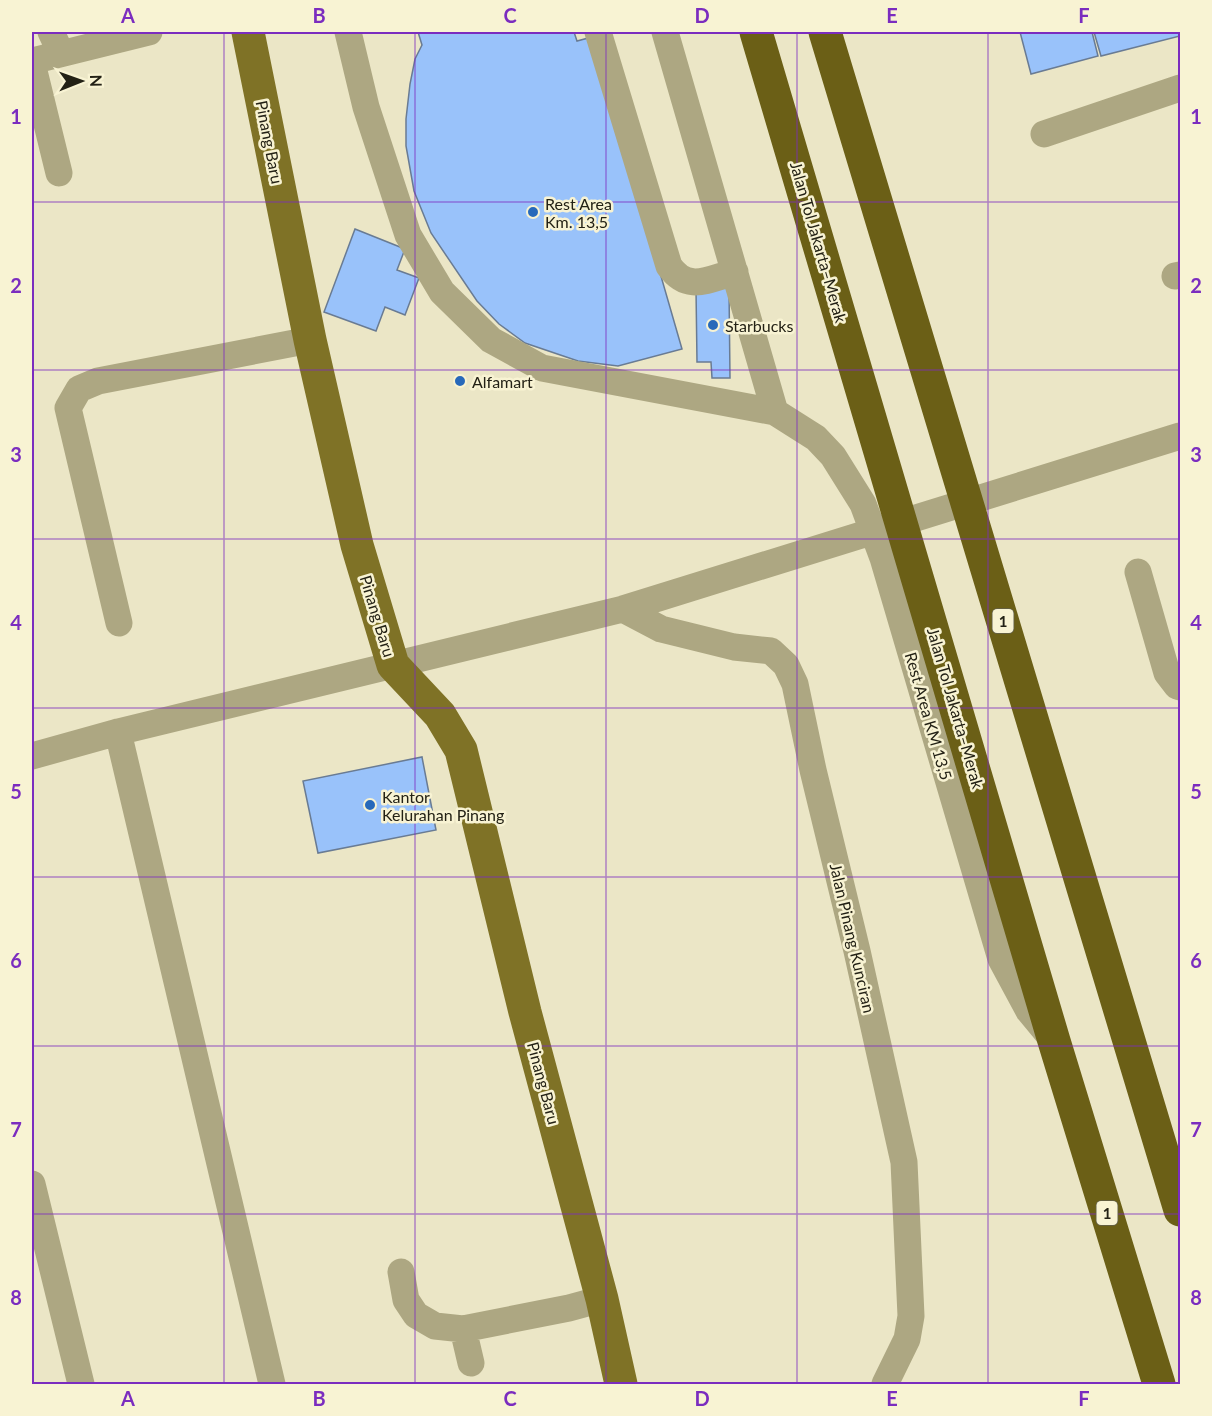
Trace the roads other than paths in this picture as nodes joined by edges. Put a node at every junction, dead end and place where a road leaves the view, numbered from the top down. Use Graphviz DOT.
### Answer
graph roads {
  1 [pos="149,32"];
  2 [pos="248,32"];
  3 [pos="348,32"];
  4 [pos="598,32"];
  5 [pos="665,32"];
  6 [pos="756,32"];
  7 [pos="825,32"];
  8 [pos="56,42"];
  9 [pos="32,62"];
  10 [pos="1180,88"];
  11 [pos="1044,134"];
  12 [pos="59,173"];
  13 [pos="735,272"];
  14 [pos="310,340"];
  15 [pos="775,412"];
  16 [pos="1180,436"];
  17 [pos="1138,572"];
  18 [pos="623,609"];
  19 [pos="119,623"];
  20 [pos="393,665"];
  21 [pos="1180,687"];
  22 [pos="118,732"];
  23 [pos="32,756"];
  24 [pos="1054,1041"];
  25 [pos="32,1184"];
  26 [pos="1180,1210"];
  27 [pos="401,1272"];
  28 [pos="602,1299"];
  29 [pos="463,1329"];
  30 [pos="471,1363"];
  31 [pos="81,1384"];
  32 [pos="272,1384"];
  33 [pos="621,1384"];
  34 [pos="885,1384"];
  35 [pos="1159,1384"];
  1 -- 8 [label="street"];
  2 -- 14 [label="main road, Pinang Baru"];
  3 -- 15 [label="street"];
  4 -- 13 [label="street"];
  5 -- 13 [label="street"];
  6 -- 24 [label="highway, Jalan Tol Jakarta–Merak / 1"];
  7 -- 26 [label="highway, 1"];
  8 -- 9 [label="street"];
  9 -- 12 [label="street"];
  10 -- 11 [label="street"];
  13 -- 15 [label="street"];
  14 -- 19 [label="street"];
  14 -- 20 [label="main road, Pinang Baru"];
  15 -- 24 [label="street, Rest Area KM 13,5"];
  16 -- 18 [label="street"];
  17 -- 21 [label="street"];
  18 -- 20 [label="street"];
  18 -- 34 [label="street, Jalan Pinang Kunciran"];
  20 -- 22 [label="street"];
  20 -- 28 [label="main road, Pinang Baru"];
  22 -- 23 [label="street"];
  22 -- 32 [label="street"];
  24 -- 35 [label="highway, Jalan Tol Jakarta–Merak / 1"];
  25 -- 31 [label="street"];
  27 -- 29 [label="street"];
  28 -- 29 [label="street"];
  28 -- 33 [label="main road, Pinang Baru"];
  29 -- 30 [label="street"];
}
